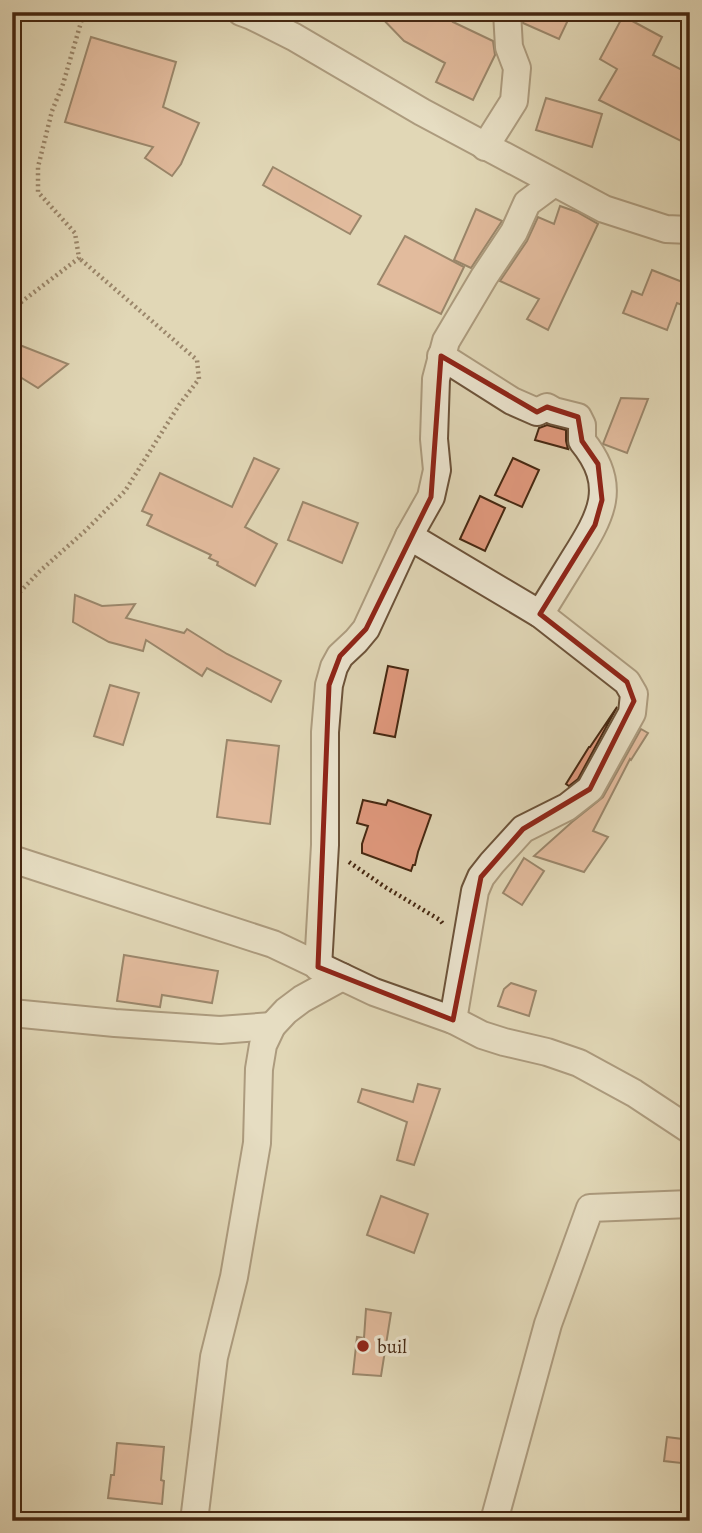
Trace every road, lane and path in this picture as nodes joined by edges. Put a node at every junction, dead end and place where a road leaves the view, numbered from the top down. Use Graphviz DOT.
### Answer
graph roads {
  1 [pos="84,12"];
  2 [pos="241,12"];
  3 [pos="507,12"];
  4 [pos="485,147"];
  5 [pos="554,183"];
  6 [pos="690,230"];
  7 [pos="79,258"];
  8 [pos="12,309"];
  9 [pos="441,356"];
  10 [pos="410,536"];
  11 [pos="12,600"];
  12 [pos="540,614"];
  13 [pos="325,845"];
  14 [pos="12,859"];
  15 [pos="465,955"];
  16 [pos="330,972"];
  17 [pos="12,1013"];
  18 [pos="453,1020"];
  19 [pos="272,1026"];
  20 [pos="690,1130"];
  21 [pos="690,1204"];
  22 [pos="194,1521"];
  23 [pos="494,1521"];
  1 -- 7 [label="path"];
  2 -- 4 [label="street"];
  3 -- 4 [label="street"];
  4 -- 5 [label="street"];
  5 -- 6 [label="street"];
  5 -- 9 [label="street"];
  7 -- 8 [label="path"];
  7 -- 11 [label="path"];
  9 -- 10 [label="street"];
  9 -- 12 [label="street"];
  10 -- 12 [label="street"];
  10 -- 13 [label="street"];
  12 -- 15 [label="street"];
  13 -- 15 [label="path"];
  13 -- 16 [label="street"];
  14 -- 16 [label="street"];
  15 -- 18 [label="street"];
  16 -- 18 [label="street"];
  16 -- 19 [label="street"];
  17 -- 19 [label="street"];
  18 -- 20 [label="street"];
  19 -- 22 [label="street"];
  21 -- 23 [label="street"];
}
